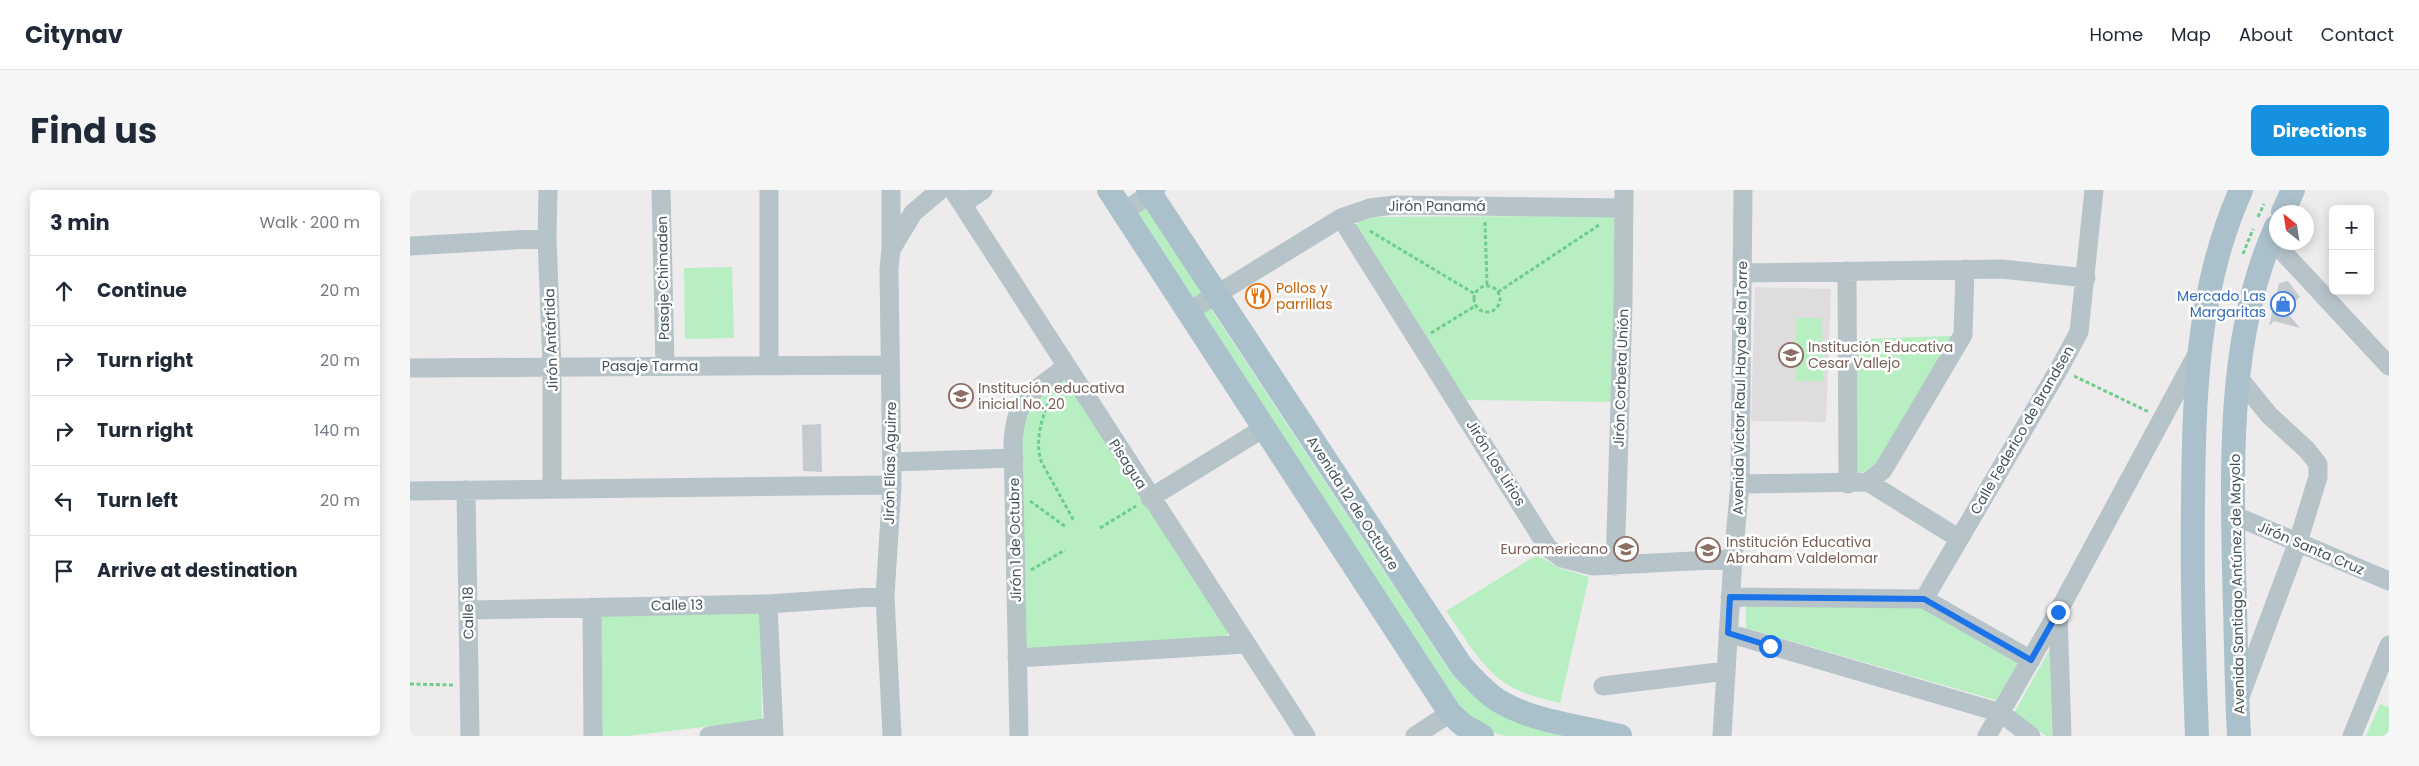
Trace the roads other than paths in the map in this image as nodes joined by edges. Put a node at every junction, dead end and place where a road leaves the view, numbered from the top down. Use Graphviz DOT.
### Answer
graph roads {
  1 [pos="548,190"];
  2 [pos="661,190"];
  3 [pos="769,190"];
  4 [pos="891,190"];
  5 [pos="940,190"];
  6 [pos="983,190"];
  7 [pos="1109,190"];
  8 [pos="1743,190"];
  9 [pos="2094,190"];
  10 [pos="2228,190"];
  11 [pos="2241,190"];
  12 [pos="2293,190"];
  13 [pos="1152,191"];
  14 [pos="958,197"];
  15 [pos="1624,199"];
  16 [pos="2286,205"];
  17 [pos="1123,212"];
  18 [pos="1343,217"];
  19 [pos="2228,218"];
  20 [pos="547,238"];
  21 [pos="410,246"];
  22 [pos="2269,248"];
  23 [pos="891,249"];
  24 [pos="2289,250"];
  25 [pos="1965,269"];
  26 [pos="1847,271"];
  27 [pos="1743,273"];
  28 [pos="2086,278"];
  29 [pos="1217,295"];
  30 [pos="1188,312"];
  31 [pos="2199,351"];
  32 [pos="769,365"];
  33 [pos="890,365"];
  34 [pos="665,366"];
  35 [pos="2389,366"];
  36 [pos="552,367"];
  37 [pos="410,368"];
  38 [pos="1060,370"];
  39 [pos="2239,378"];
  40 [pos="1264,428"];
  41 [pos="1014,458"];
  42 [pos="892,462"];
  43 [pos="1868,482"];
  44 [pos="1740,484"];
  45 [pos="1848,484"];
  46 [pos="892,485"];
  47 [pos="552,489"];
  48 [pos="466,490"];
  49 [pos="410,491"];
  50 [pos="1150,498"];
  51 [pos="2233,515"];
  52 [pos="1958,538"];
  53 [pos="2298,542"];
  54 [pos="1733,559"];
  55 [pos="1615,566"];
  56 [pos="2389,581"];
  57 [pos="885,596"];
  58 [pos="1730,597"];
  59 [pos="1924,599"];
  60 [pos="768,604"];
  61 [pos="592,607"];
  62 [pos="469,610"];
  63 [pos="2058,612"];
  64 [pos="1728,633"];
  65 [pos="1246,644"];
  66 [pos="2389,645"];
  67 [pos="1017,658"];
  68 [pos="2031,660"];
  69 [pos="1726,671"];
  70 [pos="1603,686"];
  71 [pos="2238,703"];
  72 [pos="2001,712"];
  73 [pos="1450,713"];
  74 [pos="773,732"];
  75 [pos="470,736"];
  76 [pos="593,736"];
  77 [pos="709,736"];
  78 [pos="892,736"];
  79 [pos="1019,736"];
  80 [pos="1306,736"];
  81 [pos="1414,736"];
  82 [pos="1482,736"];
  83 [pos="1620,736"];
  84 [pos="1722,736"];
  85 [pos="1987,736"];
  86 [pos="2031,736"];
  87 [pos="2062,736"];
  88 [pos="2197,736"];
  89 [pos="2240,736"];
  90 [pos="2352,736"];
  1 -- 20 [label="street, Jirón Antártida"];
  2 -- 34 [label="street, Pasaje Chimaden"];
  3 -- 32 [label="street"];
  4 -- 23 [label="street, Jirón Elías Aguirre"];
  5 -- 23 [label="street"];
  6 -- 14 [label="street"];
  7 -- 17 [label="main road"];
  8 -- 27 [label="street, Avenida Victor Raul Haya de la Torre"];
  9 -- 28 [label="street, Calle Federico de Brandsen"];
  10 -- 19 [label="street"];
  11 -- 19 [label="main road"];
  12 -- 16 [label="main road"];
  13 -- 17 [label="street"];
  13 -- 29 [label="main road, Avenida 12 de Octubre"];
  14 -- 38 [label="street, Pisagua"];
  15 -- 18 [label="street, Jirón Panamá"];
  15 -- 55 [label="street, Jirón Corbeta Unión"];
  17 -- 30 [label="main road"];
  18 -- 29 [label="street, Jirón Panamá"];
  18 -- 55 [label="street, Jirón Los Lirios"];
  19 -- 31 [label="main road"];
  20 -- 21 [label="street"];
  20 -- 36 [label="street, Jirón Antártida"];
  22 -- 39 [label="main road, Avenida Santiago Antúnez de Mayolo"];
  23 -- 33 [label="street, Jirón Elías Aguirre"];
  24 -- 35 [label="street"];
  25 -- 26 [label="street"];
  25 -- 28 [label="street"];
  25 -- 43 [label="street"];
  26 -- 27 [label="street"];
  26 -- 45 [label="street"];
  27 -- 44 [label="street, Avenida Victor Raul Haya de la Torre"];
  28 -- 52 [label="street, Calle Federico de Brandsen"];
  29 -- 30 [label="street, Jirón Panamá"];
  29 -- 83 [label="main road, Avenida 12 de Octubre"];
  30 -- 40 [label="main road"];
  31 -- 63 [label="street"];
  31 -- 88 [label="main road"];
  32 -- 33 [label="street, Pasaje Tarma"];
  32 -- 34 [label="street, Pasaje Tarma"];
  33 -- 42 [label="street, Jirón Elías Aguirre"];
  34 -- 36 [label="street, Pasaje Tarma"];
  36 -- 37 [label="street, Pasaje Tarma"];
  36 -- 47 [label="street, Jirón Antártida"];
  38 -- 41 [label="street, Jirón 1 de Octubre"];
  38 -- 50 [label="street, Pisagua"];
  39 -- 51 [label="main road, Avenida Santiago Antúnez de Mayolo"];
  39 -- 53 [label="street"];
  40 -- 50 [label="street"];
  40 -- 73 [label="main road"];
  41 -- 42 [label="street"];
  41 -- 67 [label="street, Jirón 1 de Octubre"];
  42 -- 46 [label="street, Jirón Elías Aguirre"];
  43 -- 45 [label="street"];
  43 -- 52 [label="street"];
  44 -- 45 [label="street"];
  44 -- 54 [label="street, Avenida Victor Raul Haya de la Torre"];
  46 -- 47 [label="street"];
  46 -- 57 [label="street, Jirón Elías Aguirre"];
  47 -- 48 [label="street"];
  48 -- 49 [label="street"];
  48 -- 62 [label="street, Calle 18"];
  50 -- 65 [label="street, Pisagua"];
  51 -- 53 [label="street, Jirón Santa Cruz"];
  51 -- 71 [label="main road, Avenida Santiago Antúnez de Mayolo"];
  52 -- 59 [label="street, Calle Federico de Brandsen"];
  53 -- 56 [label="street, Jirón Santa Cruz"];
  53 -- 71 [label="street"];
  54 -- 55 [label="street, Jirón Los Lirios"];
  54 -- 58 [label="street, Avenida Victor Raul Haya de la Torre"];
  57 -- 60 [label="street, Calle 13"];
  57 -- 78 [label="street, Jirón Elías Aguirre"];
  58 -- 59 [label="street"];
  58 -- 64 [label="street, Avenida Victor Raul Haya de la Torre"];
  59 -- 68 [label="street"];
  60 -- 61 [label="street, Calle 13"];
  60 -- 74 [label="street"];
  61 -- 62 [label="street, Calle 13"];
  61 -- 76 [label="street"];
  62 -- 75 [label="street, Calle 18"];
  63 -- 68 [label="street"];
  63 -- 87 [label="street"];
  64 -- 69 [label="street, Avenida Victor Raul Haya de la Torre"];
  64 -- 72 [label="street"];
  65 -- 67 [label="street"];
  65 -- 80 [label="street, Pisagua"];
  66 -- 90 [label="street"];
  67 -- 79 [label="street, Jirón 1 de Octubre"];
  68 -- 72 [label="street"];
  69 -- 70 [label="street"];
  69 -- 84 [label="street, Avenida Victor Raul Haya de la Torre"];
  71 -- 89 [label="main road, Avenida Santiago Antúnez de Mayolo"];
  72 -- 85 [label="street"];
  72 -- 86 [label="street"];
  73 -- 81 [label="street"];
  73 -- 82 [label="main road"];
  74 -- 77 [label="street"];
}
